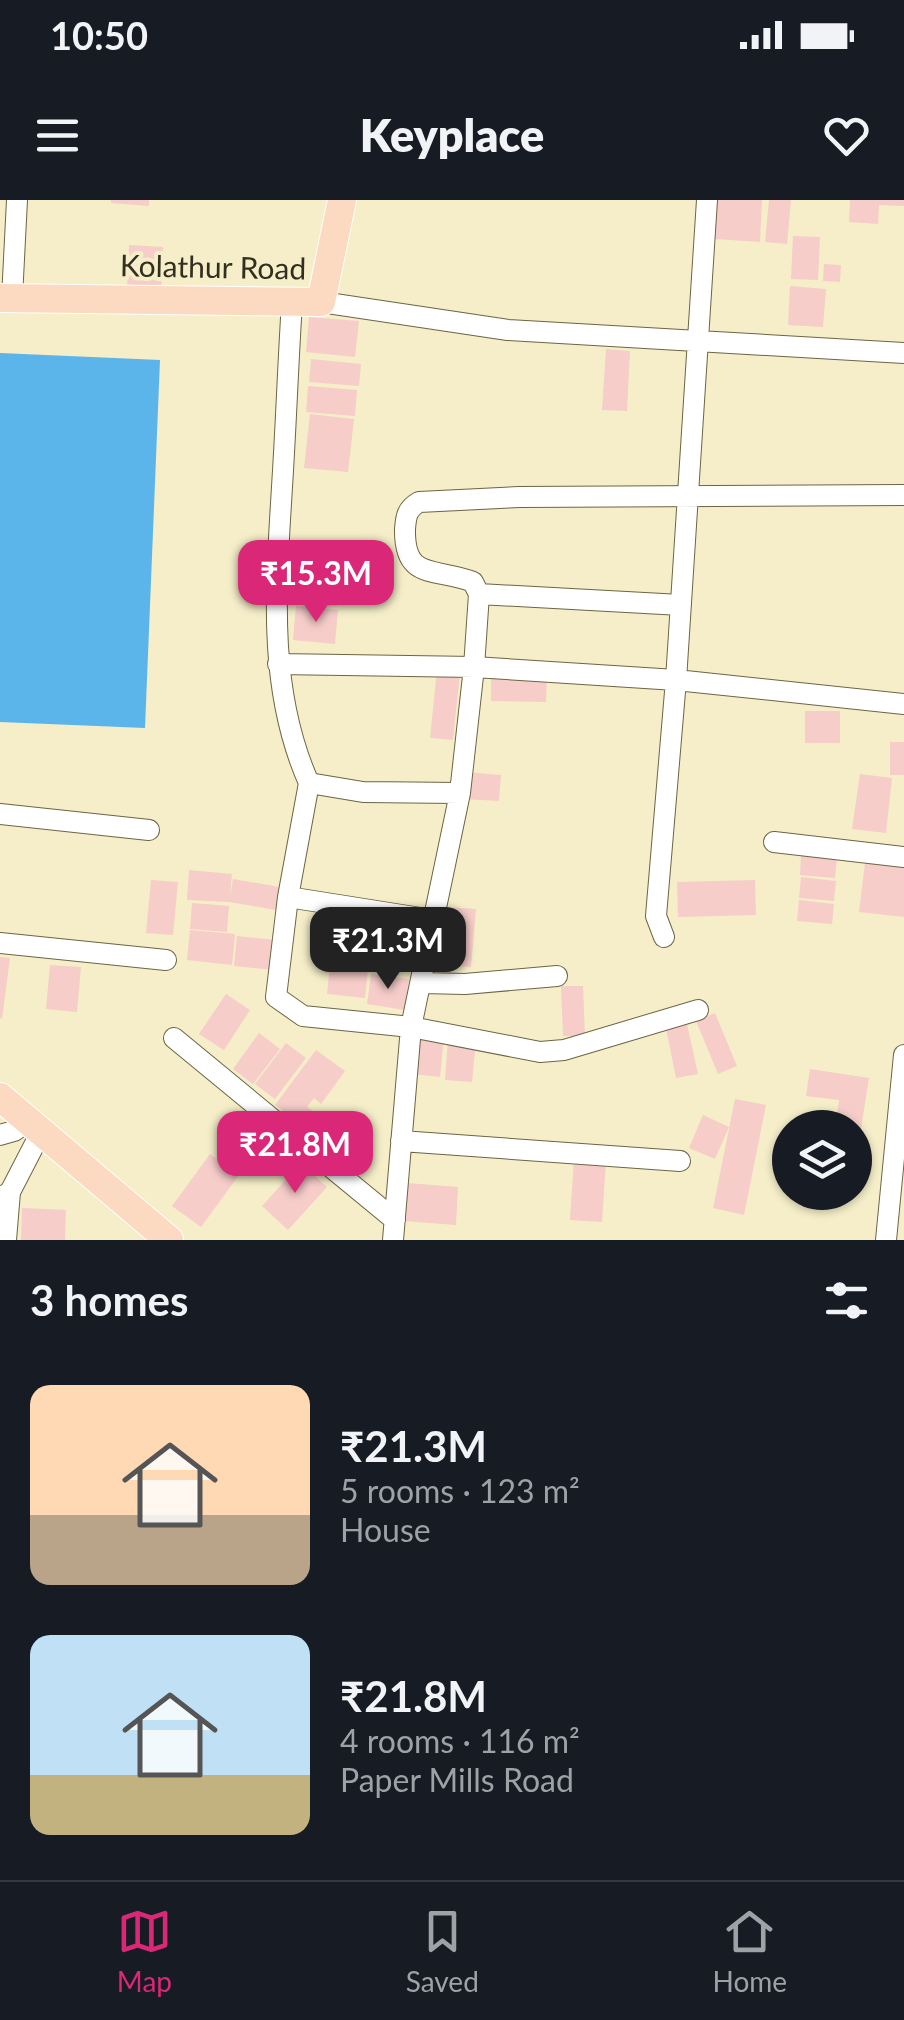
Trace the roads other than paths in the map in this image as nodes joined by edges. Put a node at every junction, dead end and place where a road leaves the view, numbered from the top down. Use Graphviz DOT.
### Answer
graph roads {
  1 [pos="17,200"];
  2 [pos="342,200"];
  3 [pos="707,200"];
  4 [pos="6,298"];
  5 [pos="292,302"];
  6 [pos="320,302"];
  7 [pos="696,340"];
  8 [pos="904,352"];
  9 [pos="904,495"];
  10 [pos="687,497"];
  11 [pos="479,594"];
  12 [pos="681,605"];
  13 [pos="278,664"];
  14 [pos="474,667"];
  15 [pos="676,680"];
  16 [pos="904,704"];
  17 [pos="309,783"];
  18 [pos="460,794"];
  19 [pos="0,814"];
  20 [pos="149,830"];
  21 [pos="774,842"];
  22 [pos="904,857"];
  23 [pos="288,898"];
  24 [pos="433,920"];
  25 [pos="664,937"];
  26 [pos="0,943"];
  27 [pos="166,960"];
  28 [pos="557,976"];
  29 [pos="422,983"];
  30 [pos="698,1010"];
  31 [pos="411,1027"];
  32 [pos="174,1038"];
  33 [pos="904,1055"];
  34 [pos="0,1097"];
  35 [pos="34,1126"];
  36 [pos="0,1135"];
  37 [pos="401,1141"];
  38 [pos="680,1161"];
  39 [pos="5,1195"];
  40 [pos="138,1227"];
  41 [pos="892,1229"];
  42 [pos="394,1230"];
  43 [pos="6,1240"];
  44 [pos="169,1240"];
  1 -- 4 [label="street"];
  2 -- 6 [label="main road, Kolathur Road"];
  3 -- 7 [label="street"];
  4 -- 5 [label="main road, Kolathur Road"];
  5 -- 6 [label="main road, Kolathur Road"];
  5 -- 13 [label="street"];
  6 -- 7 [label="street"];
  7 -- 8 [label="street"];
  7 -- 10 [label="street"];
  9 -- 10 [label="street"];
  10 -- 11 [label="street"];
  10 -- 12 [label="street"];
  11 -- 12 [label="street"];
  11 -- 14 [label="street"];
  12 -- 15 [label="street"];
  13 -- 14 [label="street"];
  13 -- 17 [label="street"];
  14 -- 15 [label="street"];
  14 -- 18 [label="street"];
  15 -- 16 [label="street"];
  15 -- 25 [label="street"];
  17 -- 18 [label="street"];
  17 -- 23 [label="street"];
  18 -- 24 [label="street"];
  19 -- 20 [label="street"];
  21 -- 22 [label="street"];
  23 -- 24 [label="street"];
  23 -- 31 [label="street"];
  24 -- 29 [label="street"];
  26 -- 27 [label="street"];
  28 -- 29 [label="street"];
  29 -- 31 [label="street"];
  30 -- 31 [label="street"];
  31 -- 37 [label="street"];
  32 -- 42 [label="street"];
  33 -- 41 [label="street"];
  34 -- 35 [label="main road"];
  35 -- 36 [label="street"];
  35 -- 39 [label="street"];
  35 -- 40 [label="main road"];
  37 -- 38 [label="street"];
  37 -- 42 [label="street"];
  39 -- 43 [label="street"];
  40 -- 44 [label="main road"];
}
